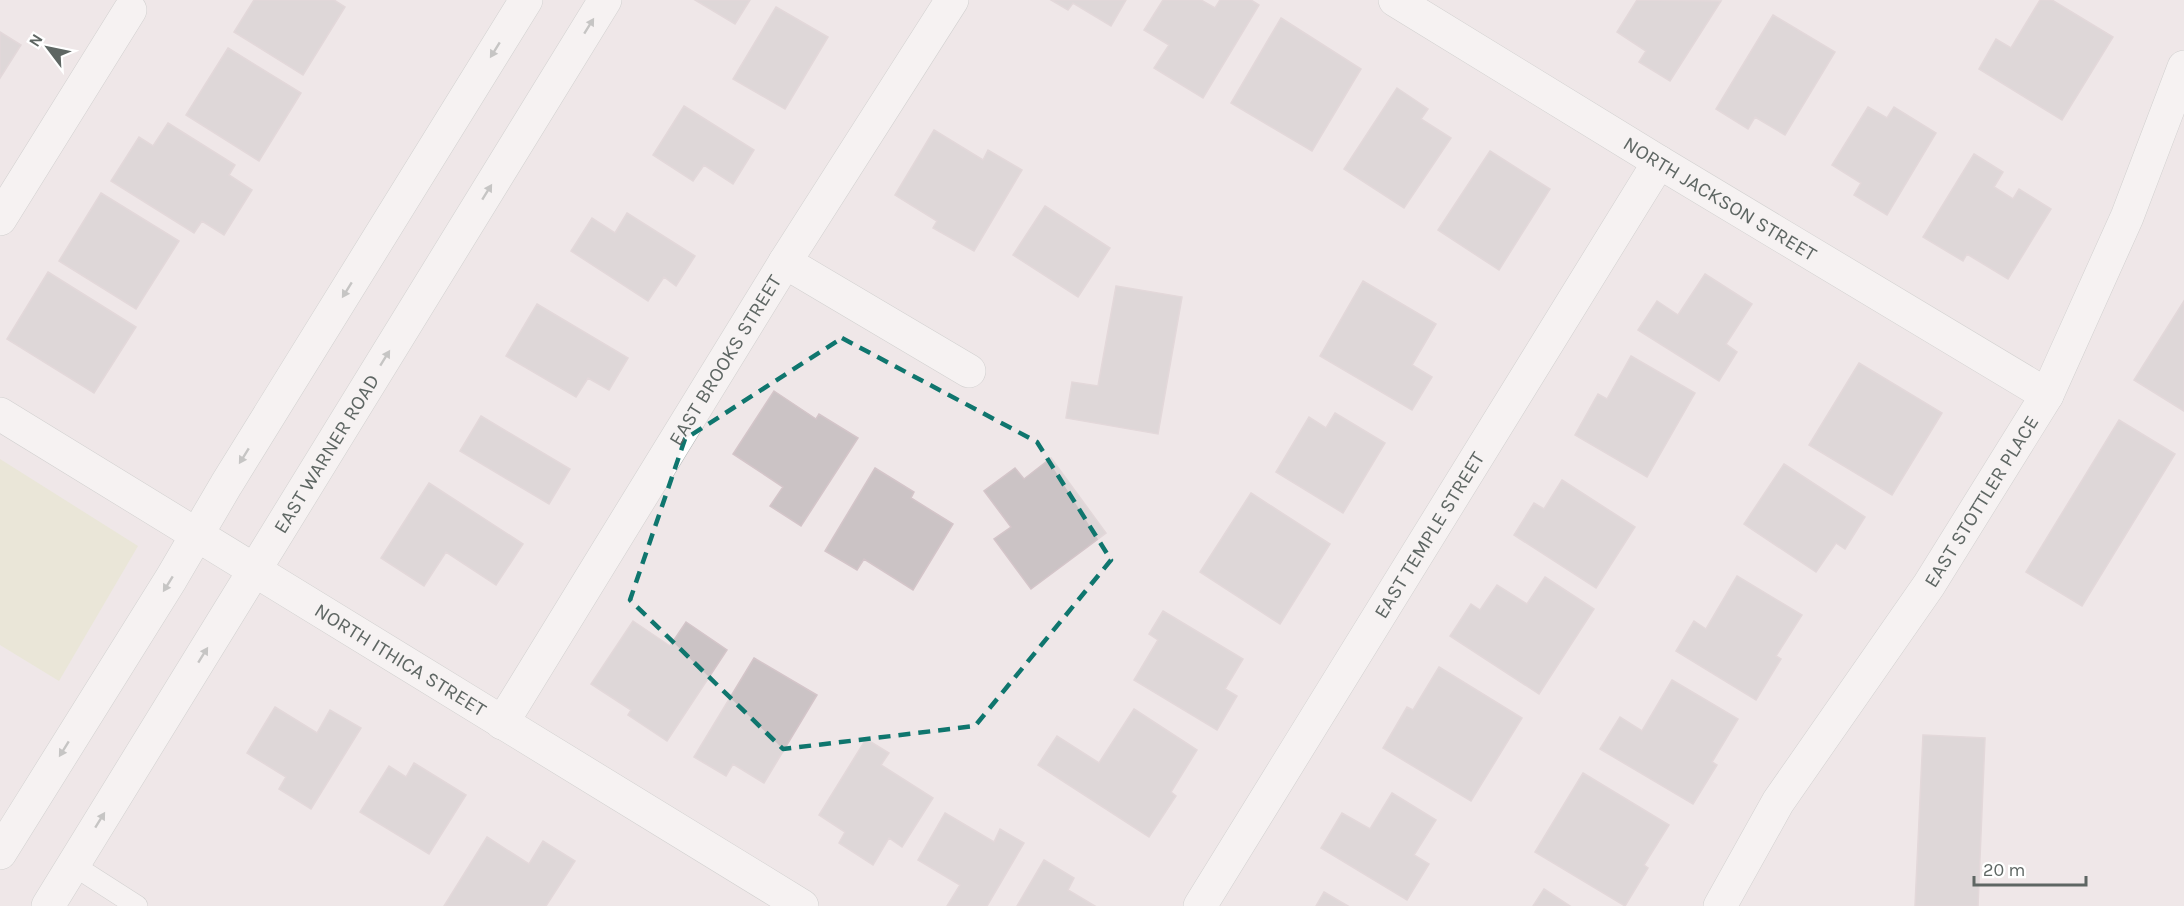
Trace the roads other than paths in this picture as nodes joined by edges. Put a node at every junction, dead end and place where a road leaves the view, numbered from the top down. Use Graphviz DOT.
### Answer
graph roads {
  1 [pos="526,0"];
  2 [pos="605,0"];
  3 [pos="952,0"];
  4 [pos="1395,0"];
  5 [pos="130,10"];
  6 [pos="2184,67"];
  7 [pos="1659,162"];
  8 [pos="0,219"];
  9 [pos="786,262"];
  10 [pos="969,371"];
  11 [pos="2048,395"];
  12 [pos="0,414"];
  13 [pos="198,534"];
  14 [pos="256,569"];
  15 [pos="502,723"];
  16 [pos="0,853"];
  17 [pos="73,865"];
  18 [pos="48,906"];
  19 [pos="137,906"];
  20 [pos="802,906"];
  21 [pos="1200,906"];
  22 [pos="1720,906"];
  1 -- 13 [label="street, one-way"];
  14 -- 2 [label="street, EAST WARNER ROAD, one-way"];
  3 -- 9 [label="street, EAST BROOKS STREET"];
  4 -- 7 [label="street, NORTH JACKSON STREET"];
  5 -- 8 [label="street"];
  6 -- 11 [label="street, EAST STOTTLER PLACE"];
  7 -- 11 [label="street, NORTH JACKSON STREET"];
  7 -- 21 [label="street, EAST TEMPLE STREET"];
  9 -- 10 [label="street"];
  9 -- 15 [label="street, EAST BROOKS STREET"];
  11 -- 22 [label="street, EAST STOTTLER PLACE"];
  12 -- 13 [label="street, NORTH ITHICA STREET"];
  13 -- 14 [label="street, NORTH ITHICA STREET"];
  13 -- 16 [label="street, one-way"];
  14 -- 15 [label="street, NORTH ITHICA STREET"];
  17 -- 14 [label="street, EAST WARNER ROAD, one-way"];
  15 -- 20 [label="street, NORTH ITHICA STREET"];
  17 -- 18 [label="street, EAST WARNER ROAD"];
  17 -- 19 [label="lane"];
}
